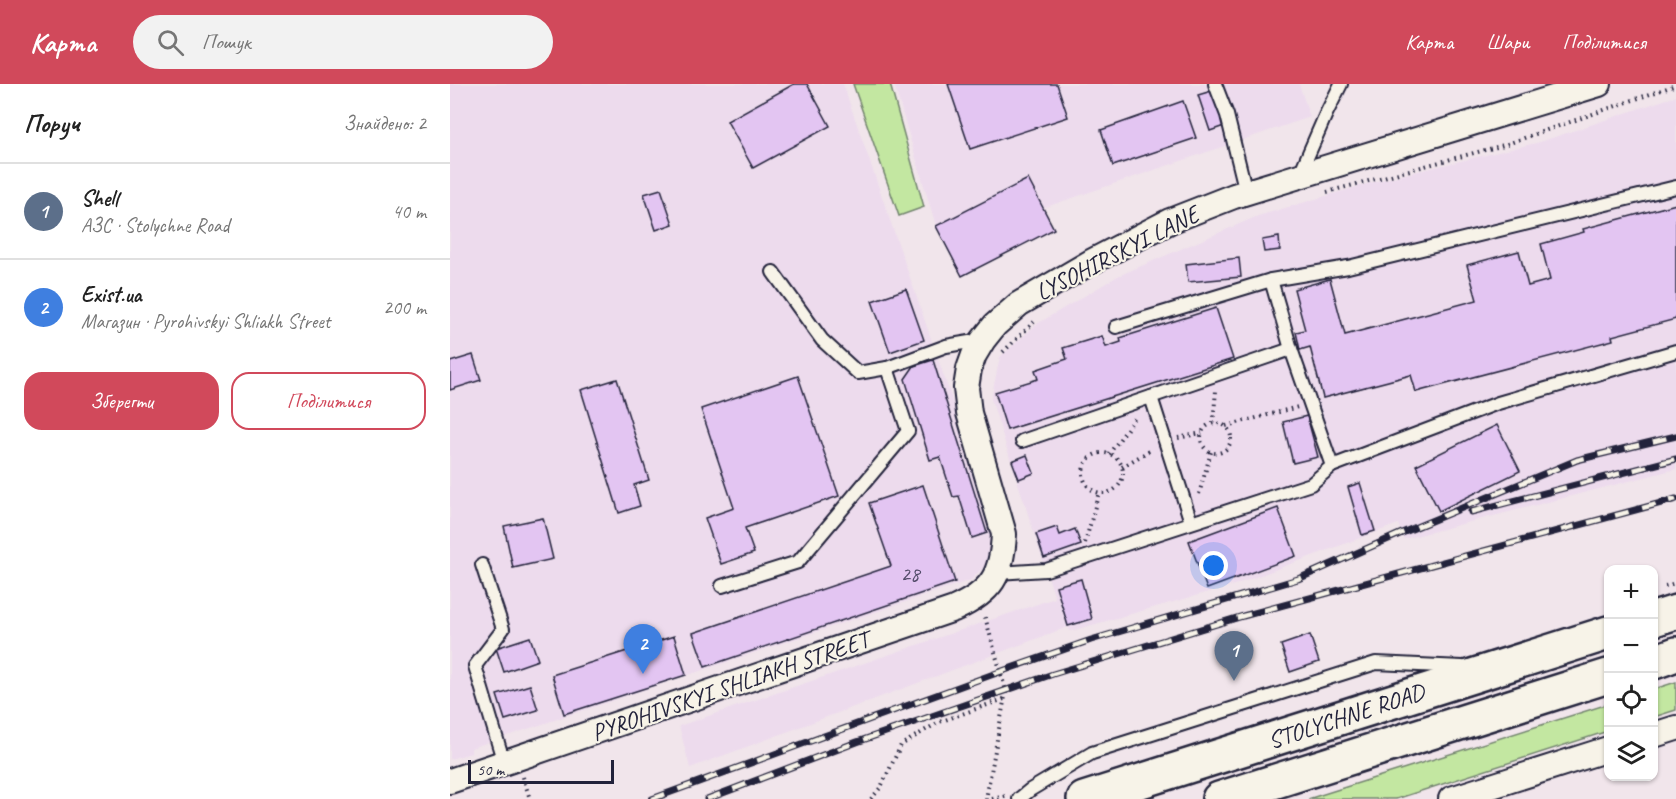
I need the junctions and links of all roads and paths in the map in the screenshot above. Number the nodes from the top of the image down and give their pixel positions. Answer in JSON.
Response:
{"nodes":[{"id":1,"x":1215,"y":84,"type":"edge"},
{"id":2,"x":1341,"y":84,"type":"edge"},
{"id":3,"x":1599,"y":84,"type":"edge"},
{"id":4,"x":1676,"y":85,"type":"edge"},
{"id":5,"x":1299,"y":176,"type":"junction"},
{"id":6,"x":1676,"y":187,"type":"edge"},
{"id":7,"x":1246,"y":192,"type":"junction"},
{"id":8,"x":1318,"y":194,"type":"dead end"},
{"id":9,"x":772,"y":272,"type":"dead end"},
{"id":10,"x":1271,"y":280,"type":"junction"},
{"id":11,"x":1041,"y":316,"type":"dead end"},
{"id":12,"x":1116,"y":327,"type":"dead end"},
{"id":13,"x":989,"y":349,"type":"junction"},
{"id":14,"x":1291,"y":349,"type":"junction"},
{"id":15,"x":1676,"y":351,"type":"edge"},
{"id":16,"x":887,"y":368,"type":"junction"},
{"id":17,"x":1218,"y":374,"type":"junction"},
{"id":18,"x":1151,"y":397,"type":"junction"},
{"id":19,"x":1310,"y":403,"type":"junction"},
{"id":20,"x":1213,"y":423,"type":"junction"},
{"id":21,"x":1226,"y":426,"type":"junction"},
{"id":22,"x":1202,"y":433,"type":"junction"},
{"id":23,"x":1022,"y":441,"type":"dead end"},
{"id":24,"x":1166,"y":441,"type":"junction"},
{"id":25,"x":1211,"y":452,"type":"junction"},
{"id":26,"x":1109,"y":454,"type":"junction"},
{"id":27,"x":1332,"y":466,"type":"junction"},
{"id":28,"x":1122,"y":467,"type":"junction"},
{"id":29,"x":1099,"y":492,"type":"junction"},
{"id":30,"x":1191,"y":522,"type":"junction"},
{"id":31,"x":1081,"y":559,"type":"junction"},
{"id":32,"x":482,"y":565,"type":"dead end"},
{"id":33,"x":998,"y":573,"type":"junction"},
{"id":34,"x":722,"y":586,"type":"dead end"},
{"id":35,"x":979,"y":596,"type":"junction"},
{"id":36,"x":1676,"y":612,"type":"edge"},
{"id":37,"x":1658,"y":617,"type":"edge"},
{"id":38,"x":1604,"y":634,"type":"edge"},
{"id":39,"x":1676,"y":654,"type":"edge"},
{"id":40,"x":1658,"y":660,"type":"edge"},
{"id":41,"x":1494,"y":668,"type":"junction"},
{"id":42,"x":1604,"y":677,"type":"edge"},
{"id":43,"x":1004,"y":699,"type":"junction"},
{"id":44,"x":1676,"y":728,"type":"edge"},
{"id":45,"x":1658,"y":733,"type":"edge"},
{"id":46,"x":1604,"y":750,"type":"edge"},
{"id":47,"x":504,"y":763,"type":"junction"},
{"id":48,"x":450,"y":779,"type":"edge"},
{"id":49,"x":871,"y":799,"type":"edge"},
{"id":50,"x":986,"y":799,"type":"edge"},
{"id":51,"x":1019,"y":799,"type":"edge"},
{"id":52,"x":1084,"y":799,"type":"edge"},
{"id":53,"x":1219,"y":799,"type":"edge"},
{"id":54,"x":1451,"y":799,"type":"edge"}],
"edges":[{"from":1,"to":7,"type":"lane"},
{"from":2,"to":5,"type":"lane"},
{"from":3,"to":5,"type":"street","name":"LYSOHIRSKYI LANE"},
{"from":4,"to":8,"type":"path"},
{"from":5,"to":7,"type":"street","name":"LYSOHIRSKYI LANE"},
{"from":6,"to":10,"type":"lane"},
{"from":7,"to":13,"type":"street","name":"LYSOHIRSKYI LANE"},
{"from":9,"to":16,"type":"lane"},
{"from":10,"to":12,"type":"lane"},
{"from":10,"to":14,"type":"lane"},
{"from":11,"to":13,"type":"path"},
{"from":13,"to":16,"type":"lane"},
{"from":13,"to":33,"type":"street","name":"LYSOHIRSKYI LANE"},
{"from":14,"to":17,"type":"lane"},
{"from":14,"to":19,"type":"lane"},
{"from":15,"to":27,"type":"lane"},
{"from":16,"to":34,"type":"lane"},
{"from":17,"to":18,"type":"lane"},
{"from":17,"to":20,"type":"path"},
{"from":18,"to":23,"type":"lane"},
{"from":18,"to":24,"type":"lane"},
{"from":18,"to":26,"type":"path"},
{"from":19,"to":21,"type":"path"},
{"from":19,"to":27,"type":"lane"},
{"from":20,"to":21,"type":"path"},
{"from":20,"to":22,"type":"path"},
{"from":21,"to":25,"type":"path"},
{"from":22,"to":24,"type":"path"},
{"from":22,"to":25,"type":"path"},
{"from":24,"to":28,"type":"path"},
{"from":24,"to":30,"type":"lane"},
{"from":25,"to":30,"type":"path"},
{"from":26,"to":28,"type":"path"},
{"from":26,"to":29,"type":"path"},
{"from":27,"to":30,"type":"lane"},
{"from":28,"to":29,"type":"path"},
{"from":29,"to":31,"type":"path"},
{"from":30,"to":31,"type":"lane"},
{"from":31,"to":33,"type":"lane"},
{"from":32,"to":47,"type":"lane"},
{"from":33,"to":35,"type":"street","name":"PYROHIVSKYI SHLIAKH STREET"},
{"from":35,"to":43,"type":"path"},
{"from":35,"to":47,"type":"street","name":"PYROHIVSKYI SHLIAKH STREET"},
{"from":36,"to":37,"type":"highway"},
{"from":38,"to":41,"type":"highway","name":"STOLYCHNE ROAD"},
{"from":39,"to":40,"type":"highway"},
{"from":41,"to":51,"type":"lane"},
{"from":41,"to":52,"type":"highway","name":"STOLYCHNE ROAD"},
{"from":42,"to":53,"type":"highway","name":"STOLYCHNE ROAD"},
{"from":43,"to":49,"type":"path"},
{"from":43,"to":50,"type":"path"},
{"from":44,"to":45,"type":"street"},
{"from":46,"to":54,"type":"street"},
{"from":47,"to":48,"type":"street","name":"PYROHIVSKYI SHLIAKH STREET"}]}
